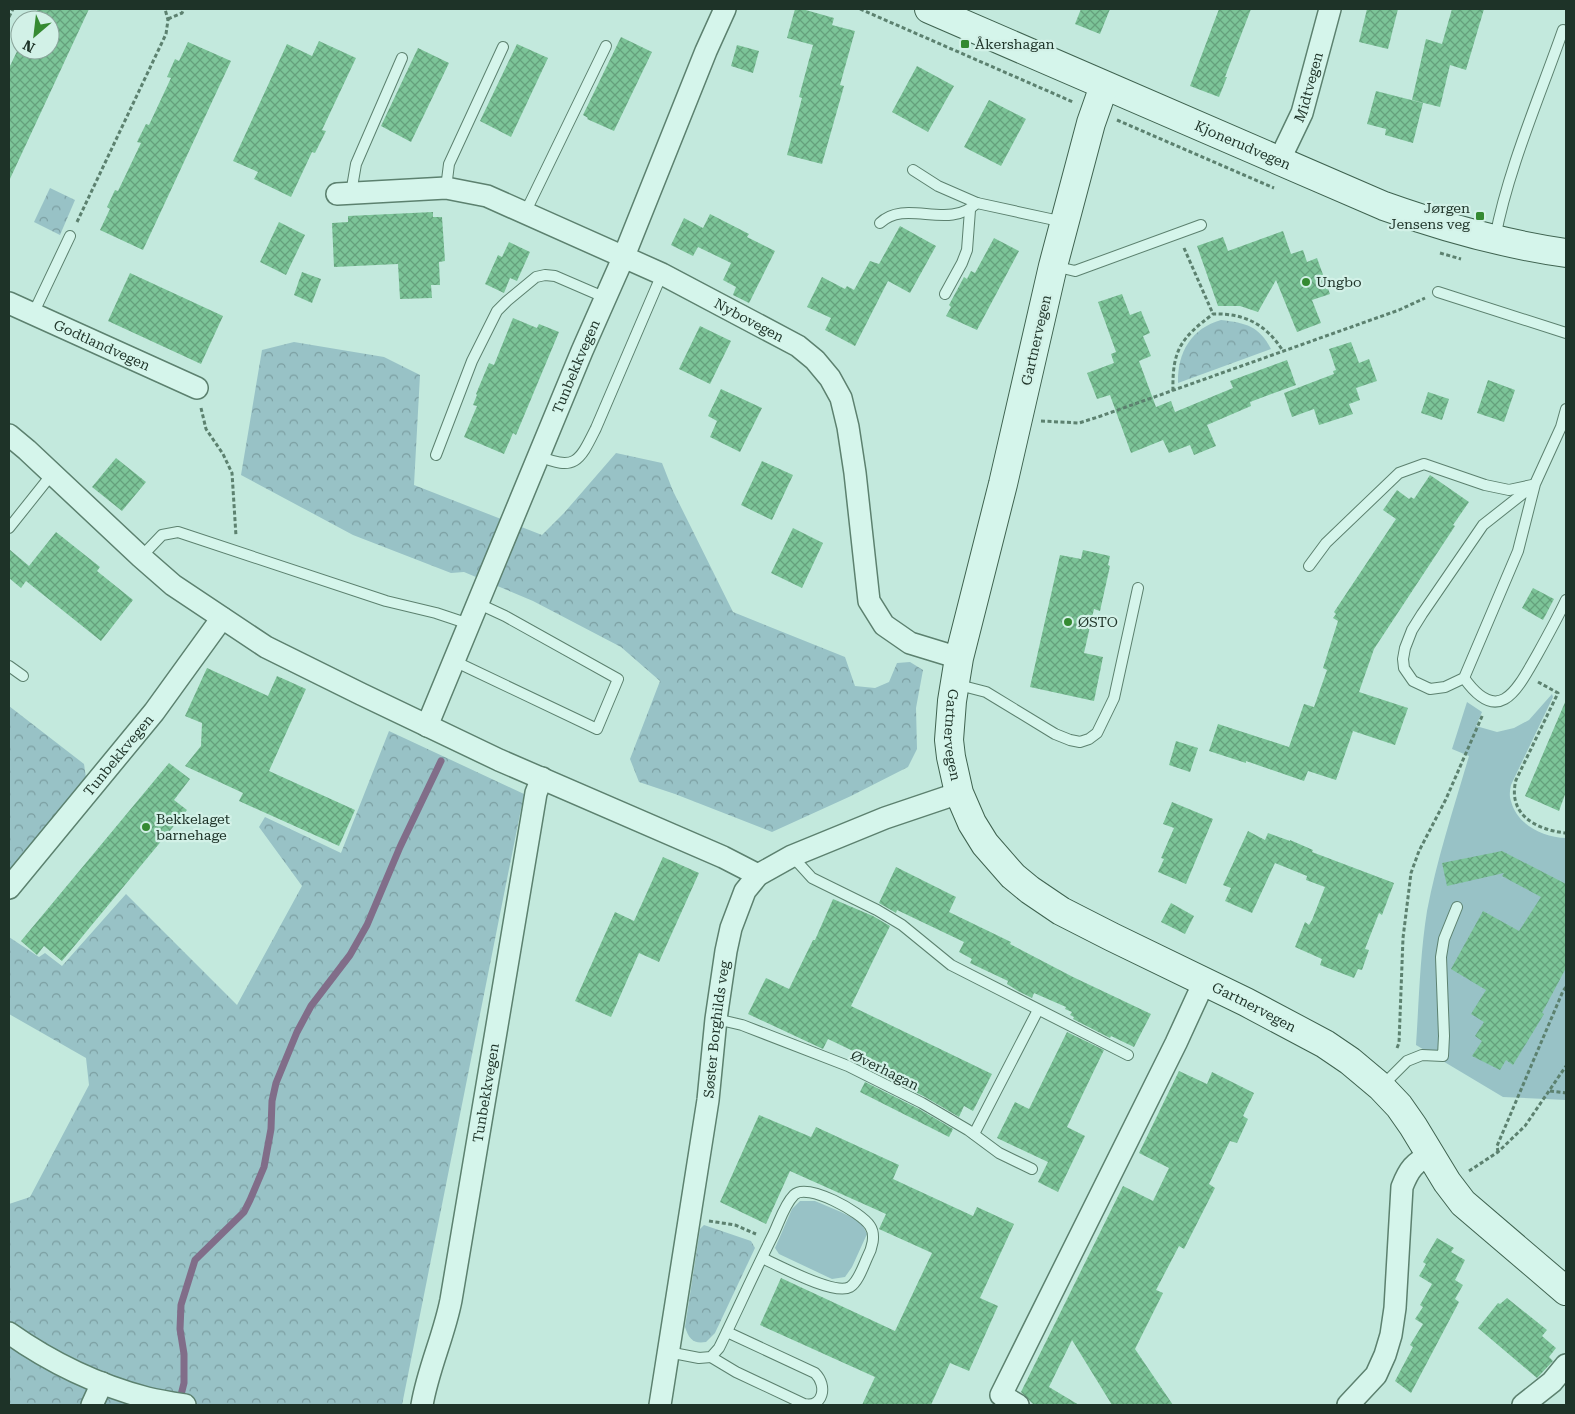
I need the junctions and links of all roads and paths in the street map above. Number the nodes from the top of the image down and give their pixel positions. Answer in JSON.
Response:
{"nodes":[{"id":1,"x":13,"y":9,"type":"edge"},
{"id":2,"x":166,"y":9,"type":"edge"},
{"id":3,"x":184,"y":9,"type":"edge"},
{"id":4,"x":725,"y":9,"type":"edge"},
{"id":5,"x":860,"y":9,"type":"edge"},
{"id":6,"x":929,"y":9,"type":"edge"},
{"id":7,"x":1330,"y":9,"type":"edge"},
{"id":8,"x":9,"y":17,"type":"edge"},
{"id":9,"x":168,"y":20,"type":"junction"},
{"id":10,"x":1564,"y":30,"type":"dead end"},
{"id":11,"x":606,"y":46,"type":"dead end"},
{"id":12,"x":503,"y":47,"type":"dead end"},
{"id":13,"x":402,"y":58,"type":"dead end"},
{"id":14,"x":1104,"y":86,"type":"junction"},
{"id":15,"x":1080,"y":105,"type":"dead end"},
{"id":16,"x":1116,"y":120,"type":"dead end"},
{"id":17,"x":1114,"y":126,"type":"dead end"},
{"id":18,"x":1279,"y":161,"type":"junction"},
{"id":19,"x":913,"y":170,"type":"dead end"},
{"id":20,"x":446,"y":188,"type":"junction"},
{"id":21,"x":344,"y":193,"type":"joint"},
{"id":22,"x":974,"y":206,"type":"junction"},
{"id":23,"x":525,"y":212,"type":"junction"},
{"id":24,"x":1065,"y":222,"type":"junction"},
{"id":25,"x":880,"y":223,"type":"dead end"},
{"id":26,"x":1201,"y":225,"type":"dead end"},
{"id":27,"x":1178,"y":234,"type":"junction"},
{"id":28,"x":70,"y":236,"type":"joint"},
{"id":29,"x":1494,"y":240,"type":"junction"},
{"id":30,"x":1566,"y":253,"type":"edge"},
{"id":31,"x":624,"y":256,"type":"junction"},
{"id":32,"x":1053,"y":266,"type":"junction"},
{"id":33,"x":662,"y":274,"type":"junction"},
{"id":34,"x":1438,"y":292,"type":"joint"},
{"id":35,"x":945,"y":294,"type":"dead end"},
{"id":36,"x":606,"y":298,"type":"junction"},
{"id":37,"x":9,"y":303,"type":"edge"},
{"id":38,"x":33,"y":314,"type":"junction"},
{"id":39,"x":1213,"y":314,"type":"junction"},
{"id":40,"x":1566,"y":333,"type":"edge"},
{"id":41,"x":1283,"y":351,"type":"junction"},
{"id":42,"x":197,"y":388,"type":"joint"},
{"id":43,"x":1173,"y":391,"type":"junction"},
{"id":44,"x":1566,"y":409,"type":"edge"},
{"id":45,"x":1018,"y":417,"type":"junction"},
{"id":46,"x":1564,"y":428,"type":"edge"},
{"id":47,"x":9,"y":435,"type":"edge"},
{"id":48,"x":436,"y":455,"type":"dead end"},
{"id":49,"x":539,"y":456,"type":"junction"},
{"id":50,"x":52,"y":474,"type":"junction"},
{"id":51,"x":1535,"y":484,"type":"junction"},
{"id":52,"x":9,"y":528,"type":"edge"},
{"id":53,"x":237,"y":551,"type":"junction"},
{"id":54,"x":141,"y":557,"type":"junction"},
{"id":55,"x":1309,"y":566,"type":"dead end"},
{"id":56,"x":1138,"y":588,"type":"dead end"},
{"id":57,"x":1566,"y":600,"type":"edge"},
{"id":58,"x":478,"y":603,"type":"junction"},
{"id":59,"x":222,"y":618,"type":"junction"},
{"id":60,"x":469,"y":624,"type":"junction"},
{"id":61,"x":959,"y":658,"type":"junction"},
{"id":62,"x":454,"y":661,"type":"junction"},
{"id":63,"x":9,"y":666,"type":"edge"},
{"id":64,"x":23,"y":676,"type":"dead end"},
{"id":65,"x":1525,"y":676,"type":"junction"},
{"id":66,"x":1464,"y":678,"type":"junction"},
{"id":67,"x":954,"y":684,"type":"junction"},
{"id":68,"x":1489,"y":700,"type":"junction"},
{"id":69,"x":427,"y":726,"type":"junction"},
{"id":70,"x":542,"y":778,"type":"junction"},
{"id":71,"x":959,"y":793,"type":"junction"},
{"id":72,"x":1566,"y":833,"type":"edge"},
{"id":73,"x":792,"y":856,"type":"junction"},
{"id":74,"x":758,"y":875,"type":"junction"},
{"id":75,"x":9,"y":888,"type":"edge"},
{"id":76,"x":1457,"y":907,"type":"dead end"},
{"id":77,"x":1204,"y":982,"type":"junction"},
{"id":78,"x":1566,"y":987,"type":"edge"},
{"id":79,"x":1038,"y":1010,"type":"junction"},
{"id":80,"x":716,"y":1019,"type":"junction"},
{"id":81,"x":1128,"y":1055,"type":"dead end"},
{"id":82,"x":1566,"y":1066,"type":"edge"},
{"id":83,"x":1389,"y":1073,"type":"junction"},
{"id":84,"x":1549,"y":1091,"type":"junction"},
{"id":85,"x":1566,"y":1092,"type":"edge"},
{"id":86,"x":974,"y":1134,"type":"junction"},
{"id":87,"x":1498,"y":1152,"type":"junction"},
{"id":88,"x":1431,"y":1154,"type":"junction"},
{"id":89,"x":1464,"y":1163,"type":"dead end"},
{"id":90,"x":1032,"y":1169,"type":"dead end"},
{"id":91,"x":1469,"y":1171,"type":"junction"},
{"id":92,"x":1464,"y":1174,"type":"dead end"},
{"id":93,"x":1474,"y":1178,"type":"dead end"},
{"id":94,"x":689,"y":1220,"type":"junction"},
{"id":95,"x":770,"y":1241,"type":"junction"},
{"id":96,"x":762,"y":1258,"type":"junction"},
{"id":97,"x":1566,"y":1290,"type":"edge"},
{"id":98,"x":726,"y":1332,"type":"junction"},
{"id":99,"x":9,"y":1333,"type":"edge"},
{"id":100,"x":668,"y":1352,"type":"junction"},
{"id":101,"x":712,"y":1357,"type":"junction"},
{"id":102,"x":1566,"y":1365,"type":"edge"},
{"id":103,"x":102,"y":1383,"type":"junction"},
{"id":104,"x":92,"y":1405,"type":"edge"},
{"id":105,"x":185,"y":1405,"type":"edge"},
{"id":106,"x":422,"y":1405,"type":"edge"},
{"id":107,"x":660,"y":1405,"type":"edge"},
{"id":108,"x":1018,"y":1405,"type":"edge"},
{"id":109,"x":1348,"y":1405,"type":"edge"},
{"id":110,"x":1522,"y":1405,"type":"edge"}],
"edges":[{"from":1,"to":8,"type":"path"},
{"from":2,"to":9,"type":"path"},
{"from":3,"to":9,"type":"path"},
{"from":4,"to":31,"type":"street","name":"Tunbekkvegen"},
{"from":5,"to":15,"type":"path"},
{"from":6,"to":14,"type":"street","name":"Kjonerudvegen"},
{"from":7,"to":18,"type":"street","name":"Midtvegen"},
{"from":9,"to":28,"type":"path"},
{"from":10,"to":29,"type":"lane"},
{"from":11,"to":23,"type":"lane"},
{"from":12,"to":20,"type":"lane"},
{"from":13,"to":21,"type":"lane"},
{"from":14,"to":18,"type":"street","name":"Kjonerudvegen"},
{"from":14,"to":24,"type":"street","name":"Gartnervegen"},
{"from":16,"to":17,"type":"path"},
{"from":18,"to":29,"type":"street","name":"Kjonerudvegen"},
{"from":19,"to":22,"type":"lane"},
{"from":20,"to":21,"type":"street","name":"Nybovegen"},
{"from":20,"to":23,"type":"street","name":"Nybovegen"},
{"from":22,"to":24,"type":"lane"},
{"from":22,"to":25,"type":"lane"},
{"from":22,"to":35,"type":"lane"},
{"from":23,"to":31,"type":"street","name":"Nybovegen"},
{"from":24,"to":32,"type":"street","name":"Gartnervegen"},
{"from":26,"to":27,"type":"lane"},
{"from":27,"to":32,"type":"lane"},
{"from":27,"to":39,"type":"path"},
{"from":28,"to":38,"type":"lane"},
{"from":29,"to":30,"type":"street","name":"Kjonerudvegen"},
{"from":31,"to":33,"type":"street","name":"Nybovegen"},
{"from":31,"to":36,"type":"street","name":"Tunbekkvegen"},
{"from":32,"to":45,"type":"street","name":"Gartnervegen"},
{"from":33,"to":49,"type":"lane"},
{"from":33,"to":61,"type":"street","name":"Nybovegen"},
{"from":34,"to":40,"type":"lane"},
{"from":34,"to":41,"type":"path"},
{"from":36,"to":48,"type":"lane"},
{"from":36,"to":49,"type":"street","name":"Tunbekkvegen"},
{"from":37,"to":38,"type":"street","name":"Godtlandvegen"},
{"from":38,"to":42,"type":"street","name":"Godtlandvegen"},
{"from":39,"to":41,"type":"path"},
{"from":39,"to":43,"type":"path"},
{"from":41,"to":43,"type":"path"},
{"from":42,"to":53,"type":"path"},
{"from":43,"to":45,"type":"path"},
{"from":44,"to":46,"type":"lane"},
{"from":45,"to":61,"type":"street","name":"Gartnervegen"},
{"from":46,"to":51,"type":"lane"},
{"from":47,"to":50,"type":"street"},
{"from":49,"to":58,"type":"street","name":"Tunbekkvegen"},
{"from":50,"to":52,"type":"lane"},
{"from":50,"to":54,"type":"street"},
{"from":51,"to":55,"type":"lane"},
{"from":51,"to":66,"type":"lane"},
{"from":51,"to":66,"type":"lane"},
{"from":53,"to":54,"type":"lane"},
{"from":53,"to":60,"type":"lane"},
{"from":54,"to":59,"type":"street"},
{"from":56,"to":67,"type":"lane"},
{"from":57,"to":65,"type":"lane"},
{"from":58,"to":60,"type":"street","name":"Tunbekkvegen"},
{"from":58,"to":62,"type":"lane"},
{"from":59,"to":69,"type":"street"},
{"from":59,"to":75,"type":"street","name":"Tunbekkvegen"},
{"from":60,"to":62,"type":"street","name":"Tunbekkvegen"},
{"from":61,"to":67,"type":"street","name":"Gartnervegen"},
{"from":62,"to":69,"type":"street","name":"Tunbekkvegen"},
{"from":63,"to":64,"type":"lane"},
{"from":65,"to":68,"type":"lane"},
{"from":65,"to":72,"type":"path"},
{"from":66,"to":68,"type":"lane"},
{"from":67,"to":71,"type":"street","name":"Gartnervegen"},
{"from":68,"to":83,"type":"path"},
{"from":69,"to":70,"type":"street"},
{"from":70,"to":74,"type":"street"},
{"from":70,"to":106,"type":"street","name":"Tunbekkvegen"},
{"from":71,"to":73,"type":"street","name":"Søster Borghilds veg"},
{"from":71,"to":77,"type":"street","name":"Gartnervegen"},
{"from":73,"to":74,"type":"street","name":"Søster Borghilds veg"},
{"from":73,"to":79,"type":"lane"},
{"from":74,"to":80,"type":"street","name":"Søster Borghilds veg"},
{"from":76,"to":83,"type":"lane"},
{"from":77,"to":83,"type":"street","name":"Gartnervegen"},
{"from":77,"to":108,"type":"street"},
{"from":78,"to":87,"type":"path"},
{"from":79,"to":81,"type":"lane"},
{"from":79,"to":86,"type":"lane"},
{"from":80,"to":86,"type":"lane","name":"Øverhagan"},
{"from":80,"to":94,"type":"street","name":"Søster Borghilds veg"},
{"from":82,"to":84,"type":"path"},
{"from":83,"to":88,"type":"street","name":"Gartnervegen"},
{"from":84,"to":85,"type":"path"},
{"from":84,"to":87,"type":"path"},
{"from":86,"to":90,"type":"lane","name":"Øverhagan"},
{"from":87,"to":91,"type":"path"},
{"from":88,"to":97,"type":"street","name":"Gartnervegen"},
{"from":88,"to":109,"type":"street"},
{"from":89,"to":91,"type":"path"},
{"from":91,"to":92,"type":"path"},
{"from":91,"to":93,"type":"path"},
{"from":94,"to":95,"type":"path"},
{"from":94,"to":100,"type":"street","name":"Søster Borghilds veg"},
{"from":95,"to":96,"type":"lane"},
{"from":95,"to":96,"type":"lane"},
{"from":96,"to":98,"type":"lane"},
{"from":98,"to":101,"type":"lane"},
{"from":98,"to":101,"type":"lane"},
{"from":99,"to":103,"type":"street"},
{"from":100,"to":101,"type":"lane"},
{"from":100,"to":107,"type":"street","name":"Søster Borghilds veg"},
{"from":102,"to":110,"type":"street"},
{"from":103,"to":104,"type":"street"},
{"from":103,"to":105,"type":"street"}]}
